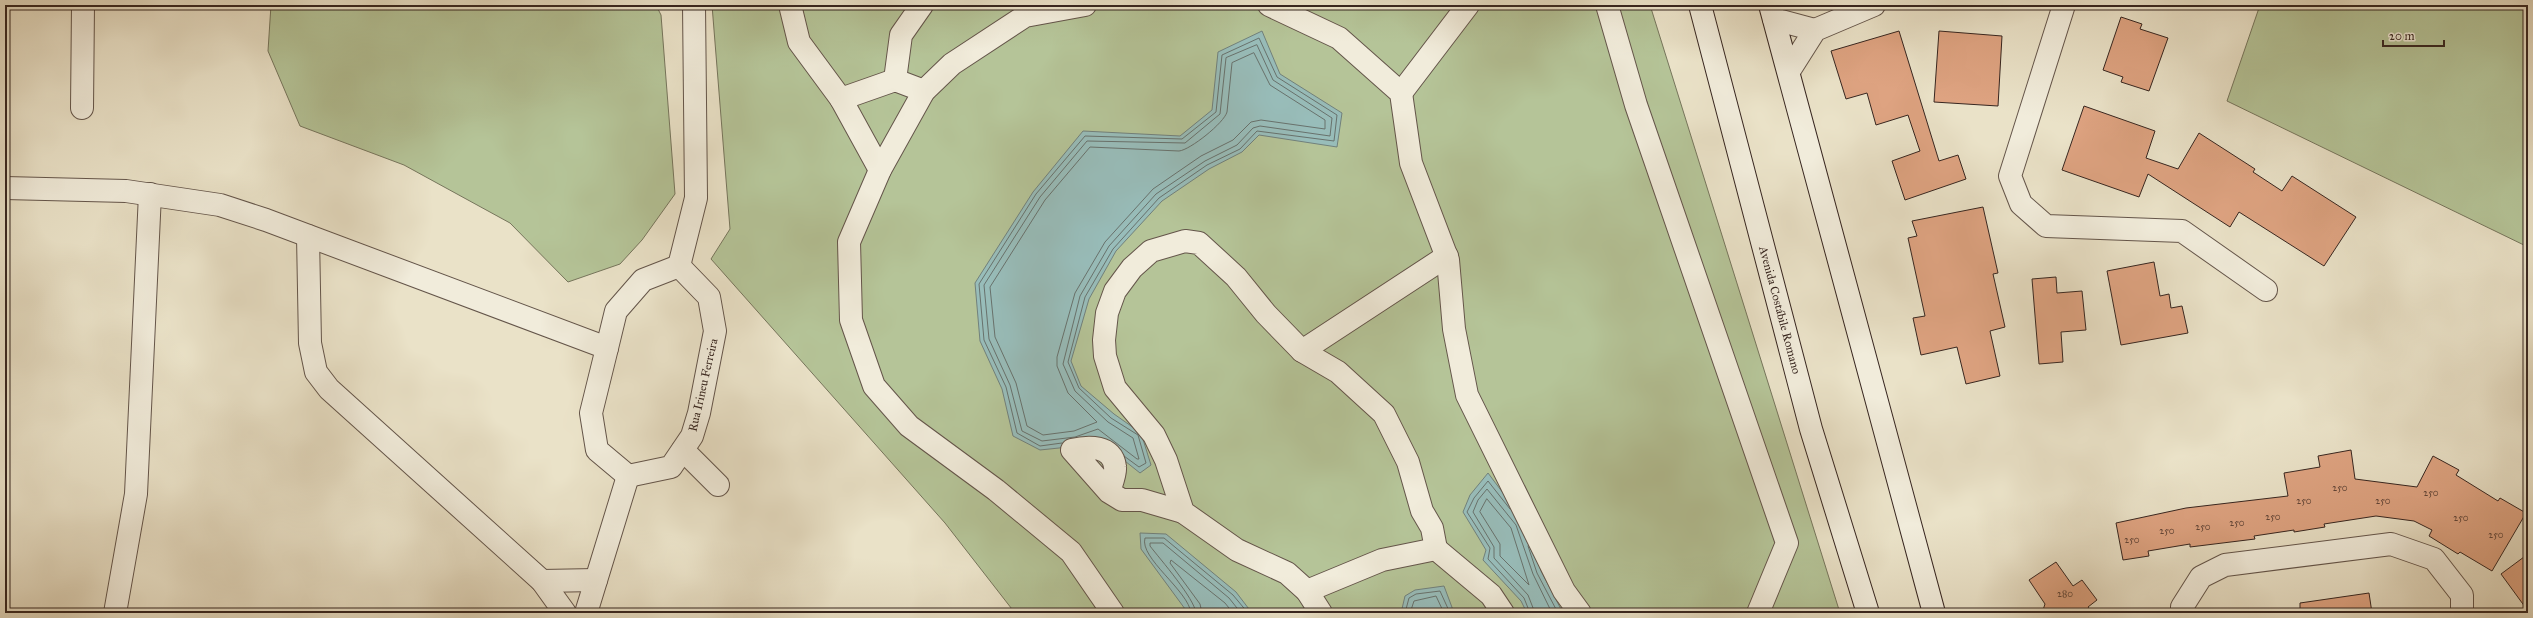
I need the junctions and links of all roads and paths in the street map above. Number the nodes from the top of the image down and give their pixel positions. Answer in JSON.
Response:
{"nodes":[{"id":1,"x":83,"y":5,"type":"edge"},
{"id":2,"x":694,"y":5,"type":"edge"},
{"id":3,"x":790,"y":5,"type":"edge"},
{"id":4,"x":922,"y":5,"type":"edge"},
{"id":5,"x":1085,"y":5,"type":"edge"},
{"id":6,"x":1269,"y":5,"type":"edge"},
{"id":7,"x":1468,"y":5,"type":"edge"},
{"id":8,"x":1607,"y":5,"type":"edge"},
{"id":9,"x":1700,"y":5,"type":"edge"},
{"id":10,"x":1874,"y":5,"type":"edge"},
{"id":11,"x":2064,"y":5,"type":"edge"},
{"id":12,"x":1772,"y":12,"type":"edge"},
{"id":13,"x":1815,"y":30,"type":"junction"},
{"id":14,"x":1789,"y":71,"type":"junction"},
{"id":15,"x":895,"y":80,"type":"junction"},
{"id":16,"x":924,"y":91,"type":"junction"},
{"id":17,"x":1401,"y":93,"type":"junction"},
{"id":18,"x":841,"y":99,"type":"junction"},
{"id":19,"x":82,"y":108,"type":"dead end"},
{"id":20,"x":880,"y":170,"type":"junction"},
{"id":21,"x":5,"y":188,"type":"edge"},
{"id":22,"x":150,"y":194,"type":"junction"},
{"id":23,"x":308,"y":236,"type":"junction"},
{"id":24,"x":1447,"y":256,"type":"junction"},
{"id":25,"x":680,"y":266,"type":"junction"},
{"id":26,"x":2266,"y":290,"type":"dead end"},
{"id":27,"x":607,"y":348,"type":"junction"},
{"id":28,"x":1302,"y":351,"type":"junction"},
{"id":29,"x":683,"y":450,"type":"junction"},
{"id":30,"x":628,"y":476,"type":"junction"},
{"id":31,"x":718,"y":485,"type":"dead end"},
{"id":32,"x":1110,"y":492,"type":"dead end"},
{"id":33,"x":1183,"y":512,"type":"junction"},
{"id":34,"x":1436,"y":549,"type":"junction"},
{"id":35,"x":596,"y":580,"type":"junction"},
{"id":36,"x":542,"y":581,"type":"junction"},
{"id":37,"x":1307,"y":591,"type":"junction"},
{"id":38,"x":115,"y":613,"type":"edge"},
{"id":39,"x":565,"y":613,"type":"edge"},
{"id":40,"x":586,"y":613,"type":"edge"},
{"id":41,"x":1113,"y":613,"type":"edge"},
{"id":42,"x":1321,"y":613,"type":"edge"},
{"id":43,"x":1503,"y":613,"type":"edge"},
{"id":44,"x":1580,"y":613,"type":"edge"},
{"id":45,"x":1758,"y":613,"type":"edge"},
{"id":46,"x":1868,"y":613,"type":"edge"},
{"id":47,"x":1934,"y":613,"type":"edge"},
{"id":48,"x":2183,"y":613,"type":"edge"},
{"id":49,"x":2462,"y":613,"type":"edge"}],
"edges":[{"from":1,"to":19,"type":"street"},
{"from":2,"to":25,"type":"street"},
{"from":3,"to":18,"type":"street"},
{"from":4,"to":15,"type":"street"},
{"from":5,"to":16,"type":"street"},
{"from":6,"to":17,"type":"street"},
{"from":7,"to":17,"type":"street"},
{"from":8,"to":45,"type":"street"},
{"from":9,"to":46,"type":"street","name":"Avenida Costábile Romano"},
{"from":10,"to":13,"type":"street"},
{"from":11,"to":26,"type":"street"},
{"from":12,"to":13,"type":"street"},
{"from":12,"to":14,"type":"street"},
{"from":13,"to":14,"type":"street"},
{"from":14,"to":47,"type":"street"},
{"from":15,"to":16,"type":"street"},
{"from":15,"to":18,"type":"street"},
{"from":16,"to":20,"type":"street"},
{"from":17,"to":24,"type":"street"},
{"from":18,"to":20,"type":"street"},
{"from":20,"to":41,"type":"street"},
{"from":21,"to":22,"type":"street"},
{"from":22,"to":23,"type":"street"},
{"from":22,"to":38,"type":"street"},
{"from":23,"to":27,"type":"street"},
{"from":23,"to":36,"type":"street"},
{"from":24,"to":28,"type":"street"},
{"from":24,"to":44,"type":"street"},
{"from":25,"to":27,"type":"street"},
{"from":25,"to":29,"type":"street","name":"Rua Irineu Ferreira"},
{"from":27,"to":30,"type":"street"},
{"from":28,"to":33,"type":"street"},
{"from":28,"to":34,"type":"street"},
{"from":29,"to":30,"type":"street","name":"Rua Irineu Ferreira"},
{"from":29,"to":31,"type":"street"},
{"from":30,"to":35,"type":"street"},
{"from":32,"to":33,"type":"street"},
{"from":33,"to":37,"type":"street"},
{"from":34,"to":37,"type":"street"},
{"from":34,"to":43,"type":"street"},
{"from":35,"to":36,"type":"street"},
{"from":35,"to":40,"type":"street"},
{"from":36,"to":39,"type":"street"},
{"from":37,"to":42,"type":"street"},
{"from":48,"to":49,"type":"street"}]}
